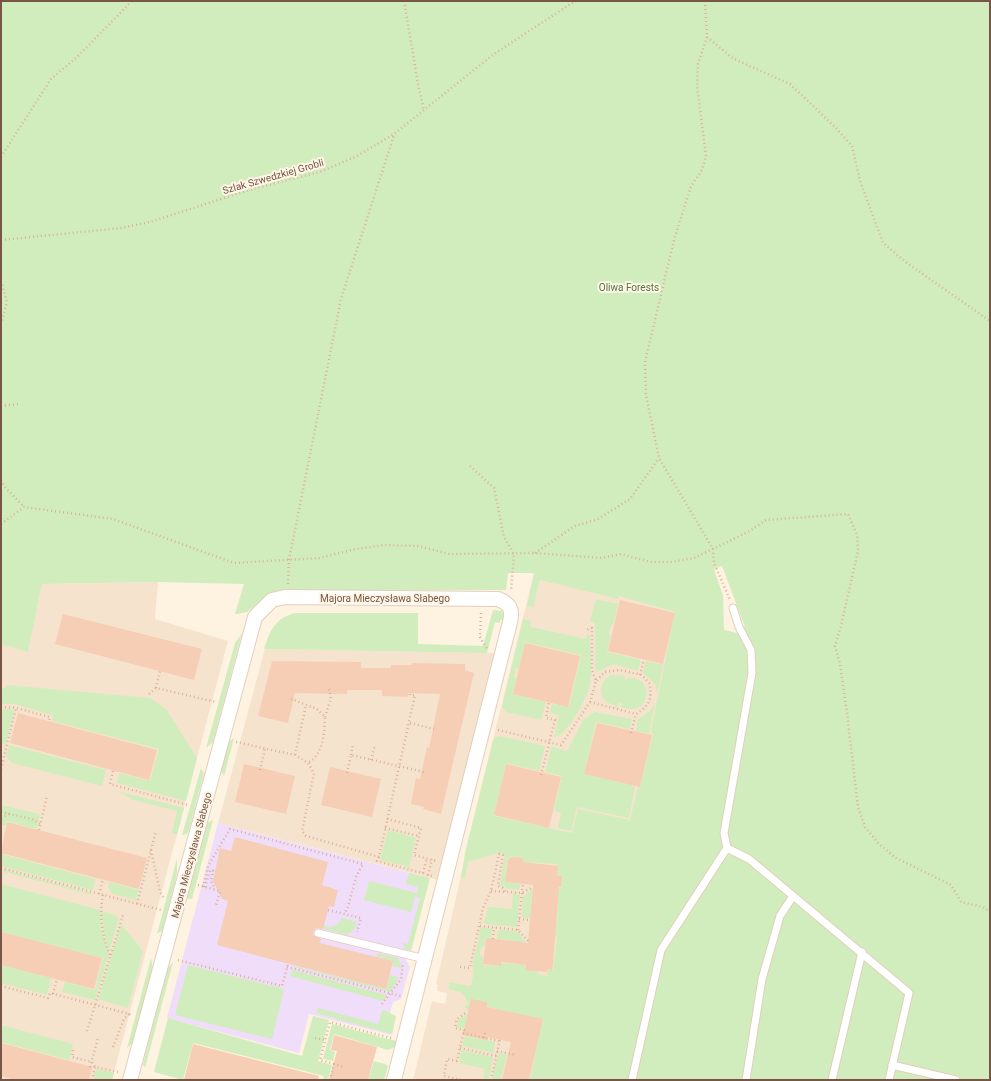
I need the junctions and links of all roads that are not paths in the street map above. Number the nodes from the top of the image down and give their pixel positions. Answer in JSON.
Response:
{"nodes":[{"id":1,"x":733,"y":608,"type":"road end"},
{"id":2,"x":727,"y":848,"type":"junction"},
{"id":3,"x":793,"y":896,"type":"junction"},
{"id":4,"x":318,"y":933,"type":"dead end"},
{"id":5,"x":862,"y":952,"type":"junction"},
{"id":6,"x":425,"y":959,"type":"junction"},
{"id":7,"x":892,"y":1065,"type":"junction"},
{"id":8,"x":130,"y":1080,"type":"edge"},
{"id":9,"x":394,"y":1080,"type":"edge"},
{"id":10,"x":632,"y":1080,"type":"edge"},
{"id":11,"x":746,"y":1080,"type":"edge"},
{"id":12,"x":832,"y":1080,"type":"edge"},
{"id":13,"x":889,"y":1080,"type":"edge"},
{"id":14,"x":956,"y":1080,"type":"edge"}],
"edges":[{"from":1,"to":2,"type":"lane"},
{"from":2,"to":3,"type":"lane"},
{"from":2,"to":10,"type":"lane"},
{"from":3,"to":5,"type":"lane"},
{"from":3,"to":11,"type":"lane"},
{"from":4,"to":6,"type":"lane"},
{"from":5,"to":7,"type":"lane"},
{"from":5,"to":12,"type":"lane"},
{"from":6,"to":8,"type":"street","name":"Majora Mieczysława Słabego"},
{"from":6,"to":9,"type":"street"},
{"from":7,"to":13,"type":"lane"},
{"from":7,"to":14,"type":"lane"}]}
